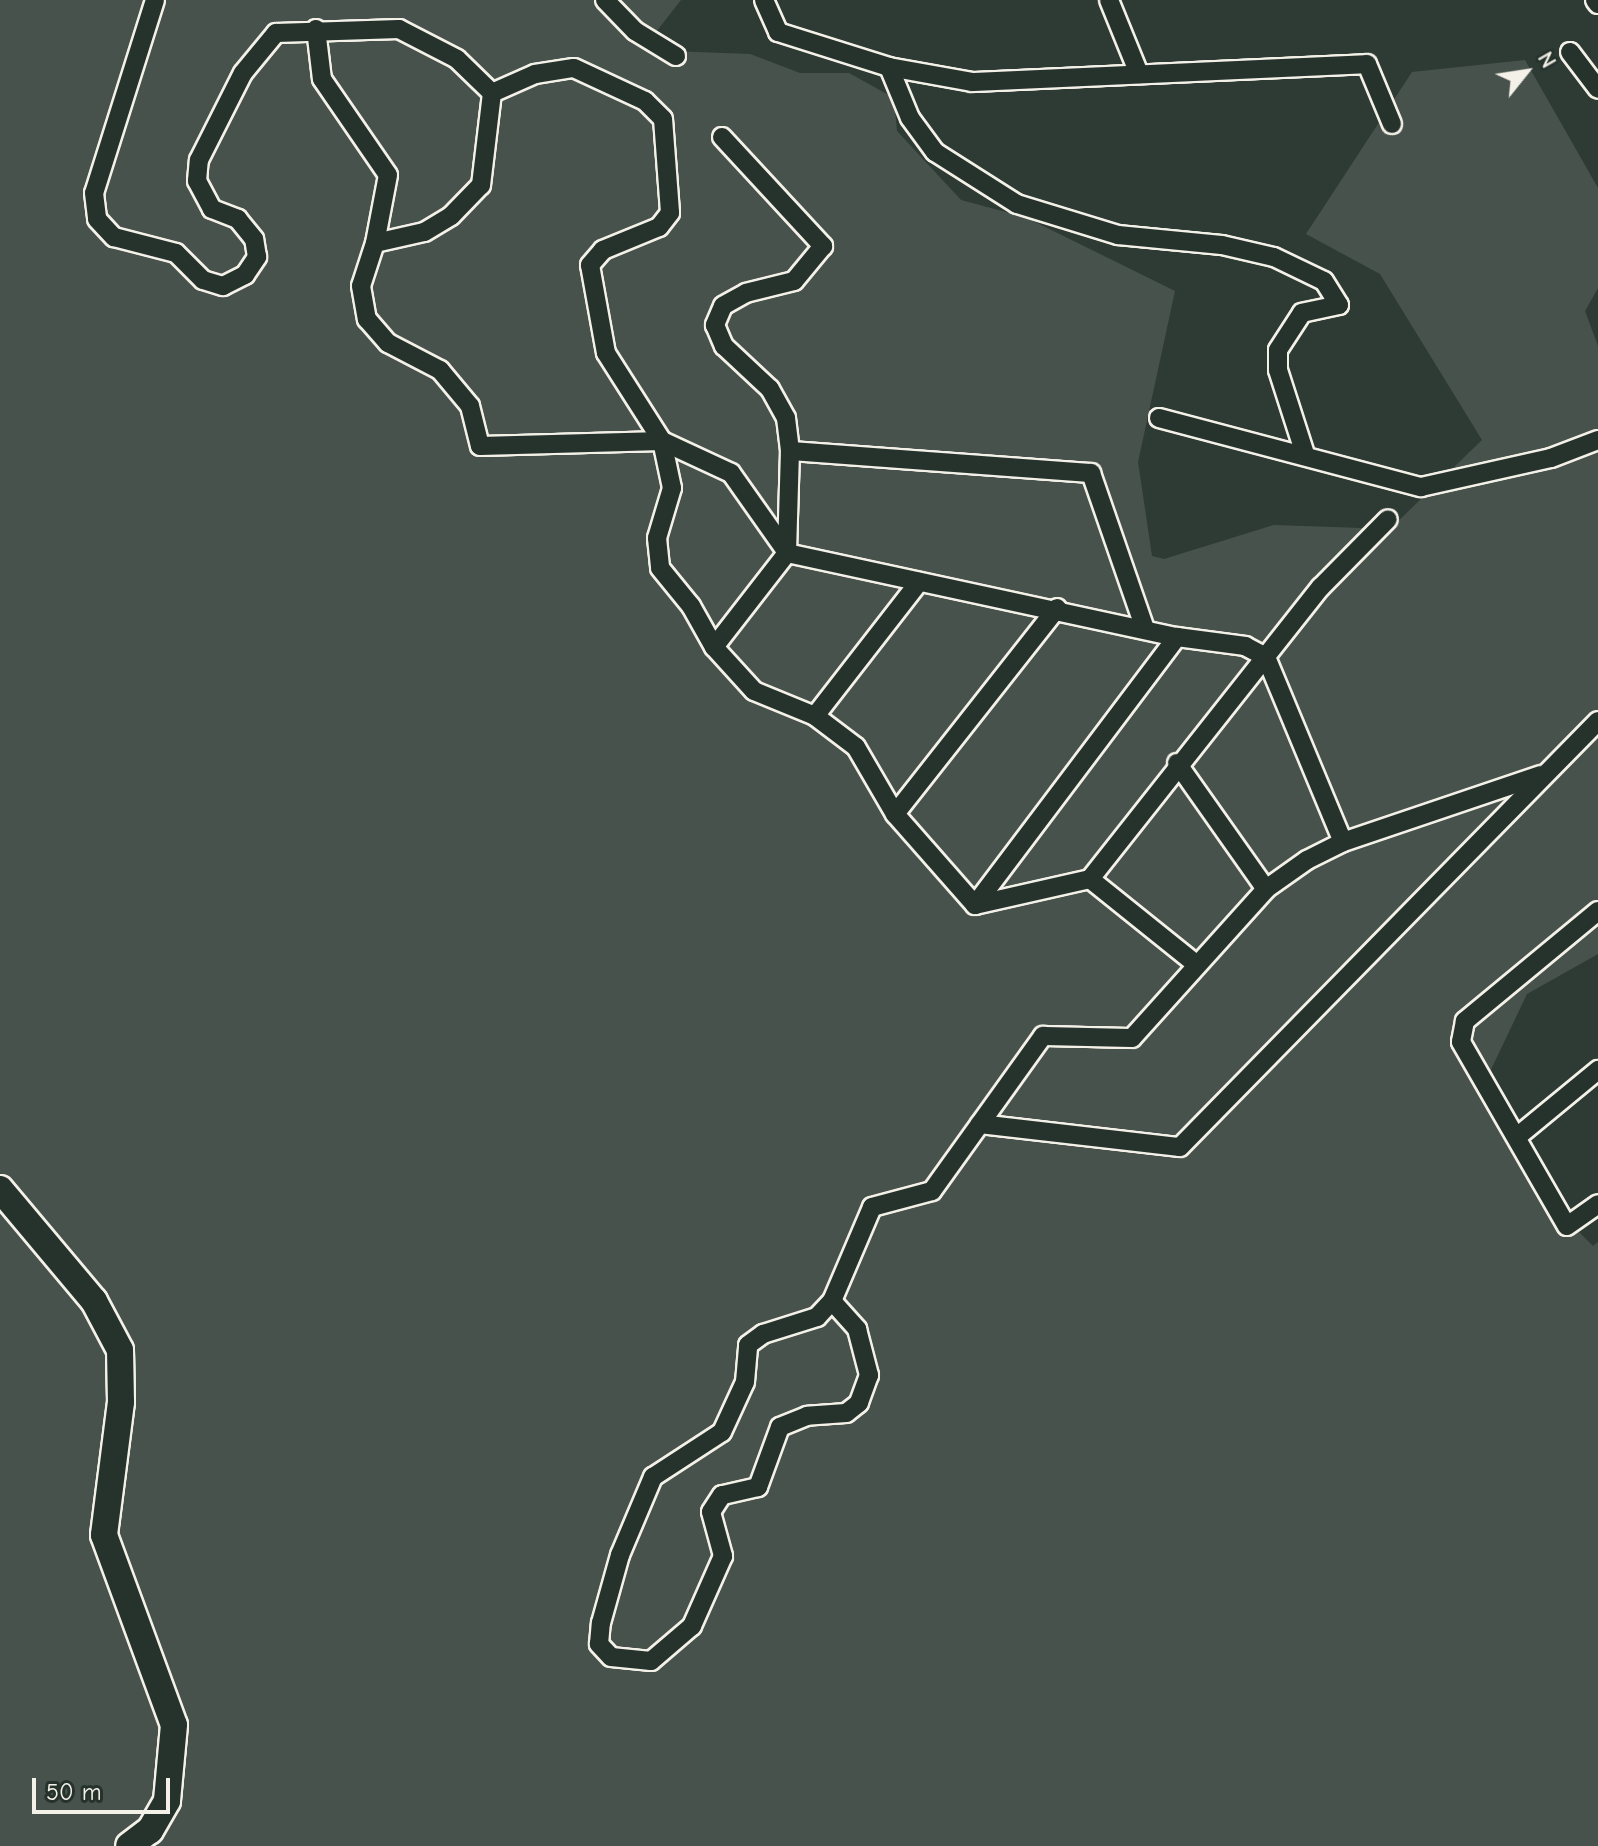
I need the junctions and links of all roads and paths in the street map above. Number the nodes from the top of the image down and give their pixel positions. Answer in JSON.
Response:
{"nodes":[{"id":1,"x":155,"y":0,"type":"edge"},
{"id":2,"x":605,"y":0,"type":"edge"},
{"id":3,"x":764,"y":0,"type":"edge"},
{"id":4,"x":1109,"y":0,"type":"edge"},
{"id":5,"x":316,"y":29,"type":"junction"},
{"id":6,"x":1570,"y":52,"type":"dead end"},
{"id":7,"x":676,"y":56,"type":"dead end"},
{"id":8,"x":889,"y":67,"type":"junction"},
{"id":9,"x":1139,"y":74,"type":"junction"},
{"id":10,"x":1598,"y":89,"type":"edge"},
{"id":11,"x":492,"y":93,"type":"junction"},
{"id":12,"x":1392,"y":124,"type":"dead end"},
{"id":13,"x":722,"y":137,"type":"dead end"},
{"id":14,"x":375,"y":243,"type":"junction"},
{"id":15,"x":1159,"y":418,"type":"dead end"},
{"id":16,"x":1598,"y":440,"type":"edge"},
{"id":17,"x":662,"y":441,"type":"junction"},
{"id":18,"x":790,"y":451,"type":"junction"},
{"id":19,"x":1305,"y":454,"type":"junction"},
{"id":20,"x":1388,"y":519,"type":"dead end"},
{"id":21,"x":787,"y":553,"type":"junction"},
{"id":22,"x":919,"y":582,"type":"junction"},
{"id":23,"x":1057,"y":608,"type":"junction"},
{"id":24,"x":1145,"y":629,"type":"junction"},
{"id":25,"x":1177,"y":637,"type":"junction"},
{"id":26,"x":714,"y":647,"type":"junction"},
{"id":27,"x":1266,"y":657,"type":"junction"},
{"id":28,"x":815,"y":716,"type":"junction"},
{"id":29,"x":1598,"y":721,"type":"edge"},
{"id":30,"x":1177,"y":763,"type":"junction"},
{"id":31,"x":1541,"y":775,"type":"junction"},
{"id":32,"x":895,"y":814,"type":"junction"},
{"id":33,"x":1343,"y":842,"type":"junction"},
{"id":34,"x":1090,"y":879,"type":"junction"},
{"id":35,"x":1266,"y":889,"type":"junction"},
{"id":36,"x":975,"y":905,"type":"junction"},
{"id":37,"x":1598,"y":911,"type":"edge"},
{"id":38,"x":1197,"y":965,"type":"junction"},
{"id":39,"x":1598,"y":1070,"type":"edge"},
{"id":40,"x":980,"y":1124,"type":"junction"},
{"id":41,"x":1518,"y":1136,"type":"junction"},
{"id":42,"x":0,"y":1189,"type":"edge"},
{"id":43,"x":1598,"y":1204,"type":"edge"},
{"id":44,"x":832,"y":1301,"type":"junction"},
{"id":45,"x":129,"y":1846,"type":"edge"}],
"edges":[{"from":1,"to":5,"type":"street"},
{"from":2,"to":7,"type":"street"},
{"from":3,"to":8,"type":"street"},
{"from":4,"to":9,"type":"street"},
{"from":5,"to":11,"type":"street"},
{"from":5,"to":14,"type":"street"},
{"from":6,"to":10,"type":"street"},
{"from":8,"to":9,"type":"street"},
{"from":8,"to":19,"type":"street"},
{"from":9,"to":12,"type":"street"},
{"from":11,"to":14,"type":"street"},
{"from":11,"to":17,"type":"street"},
{"from":13,"to":18,"type":"street"},
{"from":14,"to":17,"type":"street"},
{"from":15,"to":19,"type":"street"},
{"from":16,"to":19,"type":"street"},
{"from":17,"to":21,"type":"street"},
{"from":17,"to":26,"type":"street"},
{"from":18,"to":21,"type":"street"},
{"from":18,"to":24,"type":"street"},
{"from":20,"to":27,"type":"street"},
{"from":21,"to":22,"type":"street"},
{"from":21,"to":26,"type":"street"},
{"from":22,"to":23,"type":"street"},
{"from":22,"to":28,"type":"street"},
{"from":23,"to":24,"type":"street"},
{"from":23,"to":32,"type":"street"},
{"from":24,"to":25,"type":"street"},
{"from":25,"to":27,"type":"street"},
{"from":25,"to":36,"type":"street"},
{"from":26,"to":28,"type":"street"},
{"from":27,"to":30,"type":"street"},
{"from":27,"to":33,"type":"street"},
{"from":28,"to":32,"type":"street"},
{"from":29,"to":31,"type":"street"},
{"from":30,"to":34,"type":"street"},
{"from":30,"to":35,"type":"street"},
{"from":31,"to":33,"type":"street"},
{"from":31,"to":40,"type":"street"},
{"from":32,"to":36,"type":"street"},
{"from":33,"to":35,"type":"street"},
{"from":34,"to":36,"type":"street"},
{"from":34,"to":38,"type":"street"},
{"from":35,"to":38,"type":"street"},
{"from":37,"to":41,"type":"street"},
{"from":38,"to":40,"type":"street"},
{"from":39,"to":41,"type":"street"},
{"from":40,"to":44,"type":"street"},
{"from":41,"to":43,"type":"street"},
{"from":42,"to":45,"type":"street"},
{"from":44,"to":44,"type":"street"}]}
